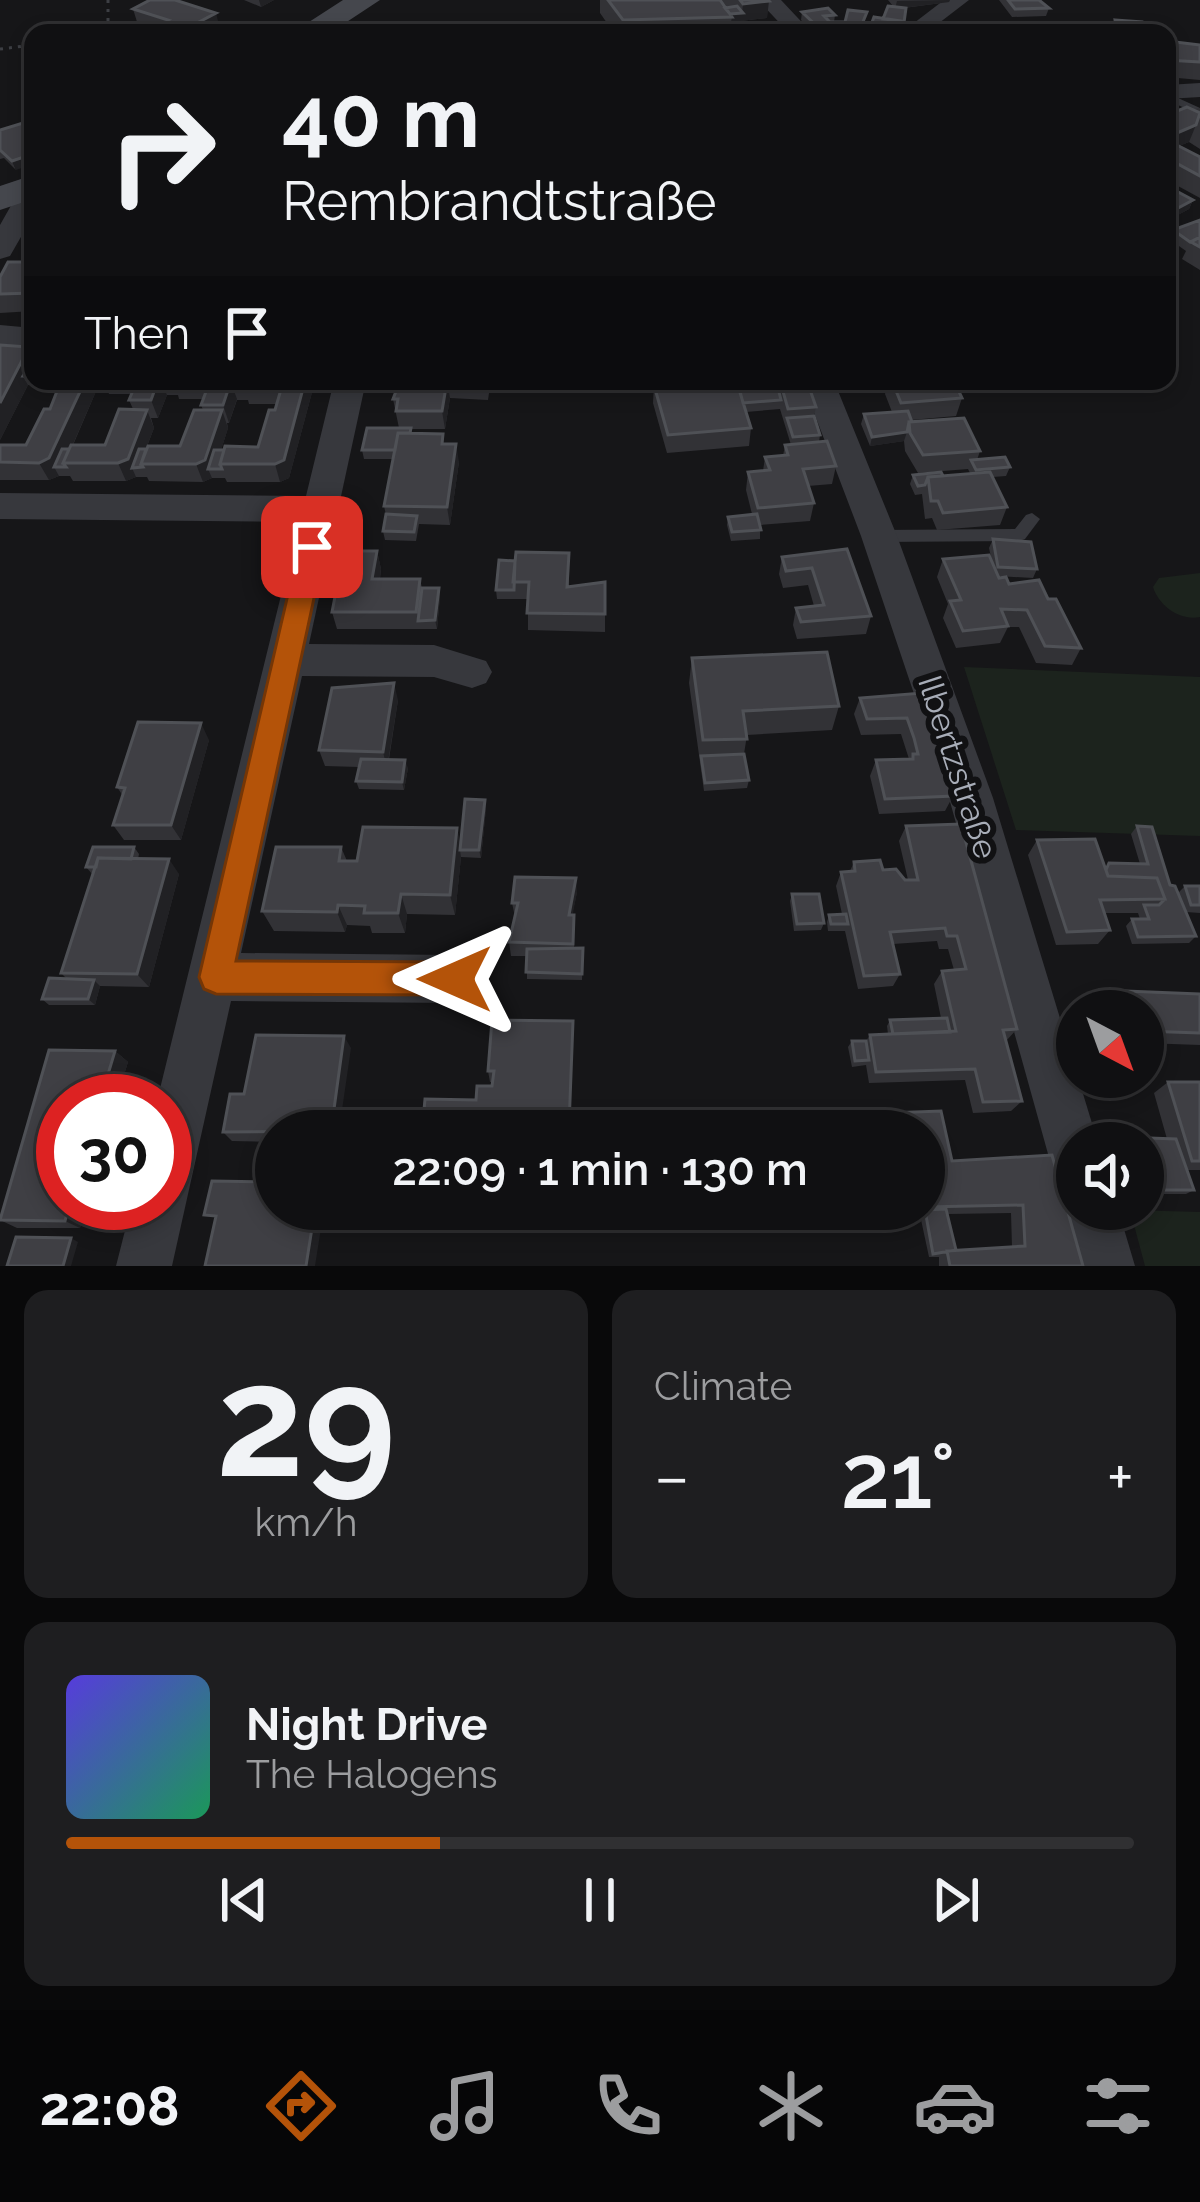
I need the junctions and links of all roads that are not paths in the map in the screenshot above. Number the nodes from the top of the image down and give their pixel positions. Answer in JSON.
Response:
{"nodes":[{"id":1,"x":365,"y":0,"type":"edge"},
{"id":2,"x":769,"y":0,"type":"edge"},
{"id":3,"x":958,"y":0,"type":"edge"},
{"id":4,"x":324,"y":24,"type":"edge"},
{"id":5,"x":792,"y":24,"type":"edge"},
{"id":6,"x":925,"y":24,"type":"edge"},
{"id":7,"x":24,"y":207,"type":"edge"},
{"id":8,"x":0,"y":250,"type":"edge"},
{"id":9,"x":348,"y":390,"type":"edge"},
{"id":10,"x":822,"y":390,"type":"edge"},
{"id":11,"x":0,"y":506,"type":"edge"},
{"id":12,"x":321,"y":508,"type":"junction"},
{"id":13,"x":1031,"y":519,"type":"dead end"},
{"id":14,"x":879,"y":536,"type":"junction"},
{"id":15,"x":285,"y":660,"type":"junction"},
{"id":16,"x":472,"y":672,"type":"dead end"},
{"id":17,"x":216,"y":977,"type":"junction"},
{"id":18,"x":455,"y":979,"type":"dead end"},
{"id":19,"x":192,"y":1074,"type":"edge"},
{"id":20,"x":1066,"y":1122,"type":"edge"},
{"id":21,"x":153,"y":1230,"type":"edge"},
{"id":22,"x":1097,"y":1230,"type":"edge"},
{"id":23,"x":144,"y":1266,"type":"edge"},
{"id":24,"x":1107,"y":1266,"type":"edge"}],
"edges":[{"from":1,"to":4,"type":"main road"},
{"from":2,"to":5,"type":"street"},
{"from":3,"to":6,"type":"street"},
{"from":7,"to":8,"type":"street"},
{"from":9,"to":12,"type":"street"},
{"from":10,"to":14,"type":"street","name":"Ilbertzstraße"},
{"from":11,"to":12,"type":"street"},
{"from":12,"to":15,"type":"street"},
{"from":13,"to":14,"type":"lane"},
{"from":14,"to":20,"type":"street","name":"Ilbertzstraße"},
{"from":15,"to":16,"type":"street"},
{"from":15,"to":17,"type":"street"},
{"from":17,"to":18,"type":"street"},
{"from":17,"to":19,"type":"street"},
{"from":21,"to":23,"type":"street"},
{"from":22,"to":24,"type":"street"}]}
